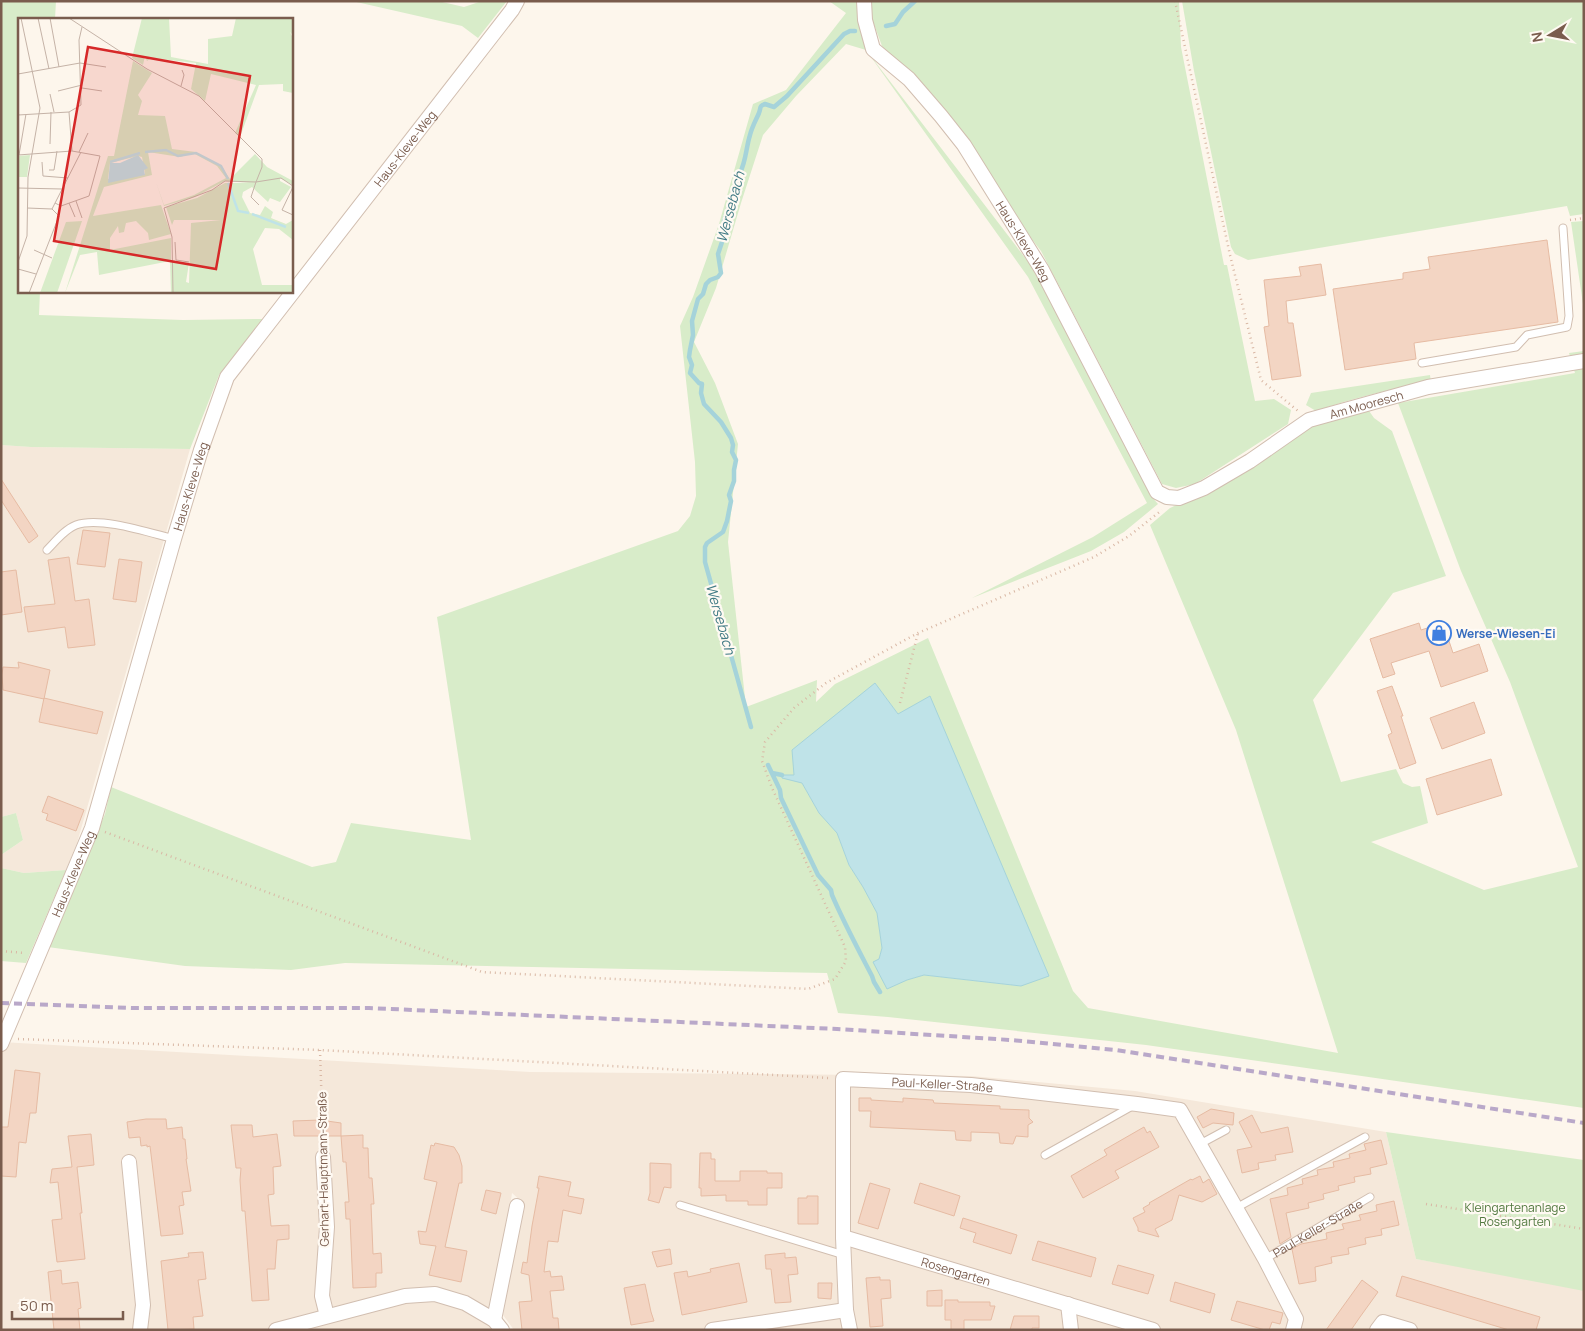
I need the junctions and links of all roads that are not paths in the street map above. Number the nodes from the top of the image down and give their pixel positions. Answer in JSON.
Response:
{"nodes":[{"id":1,"x":517,"y":1,"type":"edge"},
{"id":2,"x":864,"y":1,"type":"edge"},
{"id":3,"x":1562,"y":228,"type":"dead end"},
{"id":4,"x":1584,"y":361,"type":"edge"},
{"id":5,"x":1422,"y":363,"type":"dead end"},
{"id":6,"x":1167,"y":497,"type":"joint"},
{"id":7,"x":174,"y":539,"type":"junction"},
{"id":8,"x":46,"y":550,"type":"dead end"},
{"id":9,"x":2,"y":1041,"type":"edge"},
{"id":10,"x":1137,"y":1104,"type":"junction"},
{"id":11,"x":1226,"y":1130,"type":"dead end"},
{"id":12,"x":1365,"y":1137,"type":"dead end"},
{"id":13,"x":1200,"y":1144,"type":"junction"},
{"id":14,"x":1045,"y":1155,"type":"dead end"},
{"id":15,"x":323,"y":1157,"type":"road end"},
{"id":16,"x":129,"y":1162,"type":"dead end"},
{"id":17,"x":1370,"y":1197,"type":"dead end"},
{"id":18,"x":680,"y":1205,"type":"dead end"},
{"id":19,"x":517,"y":1206,"type":"dead end"},
{"id":20,"x":1236,"y":1208,"type":"junction"},
{"id":21,"x":843,"y":1237,"type":"junction"},
{"id":22,"x":844,"y":1255,"type":"junction"},
{"id":23,"x":1266,"y":1259,"type":"junction"},
{"id":24,"x":1068,"y":1304,"type":"junction"},
{"id":25,"x":846,"y":1310,"type":"junction"},
{"id":26,"x":327,"y":1316,"type":"junction"},
{"id":27,"x":312,"y":1325,"type":"edge"},
{"id":28,"x":498,"y":1325,"type":"edge"},
{"id":29,"x":140,"y":1330,"type":"edge"},
{"id":30,"x":276,"y":1330,"type":"edge"},
{"id":31,"x":712,"y":1330,"type":"edge"},
{"id":32,"x":850,"y":1330,"type":"edge"},
{"id":33,"x":1071,"y":1330,"type":"edge"},
{"id":34,"x":1153,"y":1330,"type":"edge"},
{"id":35,"x":1293,"y":1330,"type":"edge"},
{"id":36,"x":1378,"y":1330,"type":"edge"},
{"id":37,"x":1410,"y":1330,"type":"edge"}],
"edges":[{"from":1,"to":7,"type":"street","name":"Haus-Kleve-Weg"},
{"from":2,"to":6,"type":"street","name":"Haus-Kleve-Weg"},
{"from":3,"to":5,"type":"lane"},
{"from":4,"to":6,"type":"street","name":"Am Mooresch"},
{"from":7,"to":8,"type":"lane"},
{"from":7,"to":9,"type":"street","name":"Haus-Kleve-Weg"},
{"from":10,"to":13,"type":"street","name":"Paul-Keller-Straße"},
{"from":10,"to":14,"type":"lane"},
{"from":10,"to":21,"type":"street","name":"Paul-Keller-Straße"},
{"from":11,"to":13,"type":"lane"},
{"from":12,"to":20,"type":"lane"},
{"from":13,"to":20,"type":"street","name":"Paul-Keller-Straße"},
{"from":15,"to":26,"type":"street","name":"Gerhart-Hauptmann-Straße"},
{"from":16,"to":29,"type":"street"},
{"from":17,"to":23,"type":"lane","name":"Paul-Keller-Straße"},
{"from":18,"to":22,"type":"lane"},
{"from":19,"to":28,"type":"street"},
{"from":20,"to":23,"type":"street","name":"Paul-Keller-Straße"},
{"from":21,"to":22,"type":"street"},
{"from":21,"to":24,"type":"street","name":"Rosengarten"},
{"from":22,"to":25,"type":"street"},
{"from":23,"to":35,"type":"street","name":"Paul-Keller-Straße"},
{"from":24,"to":33,"type":"street"},
{"from":24,"to":34,"type":"street","name":"Rosengarten"},
{"from":25,"to":31,"type":"street"},
{"from":25,"to":32,"type":"street"},
{"from":26,"to":27,"type":"street"},
{"from":26,"to":28,"type":"street"},
{"from":27,"to":30,"type":"street"},
{"from":36,"to":37,"type":"street"}]}
